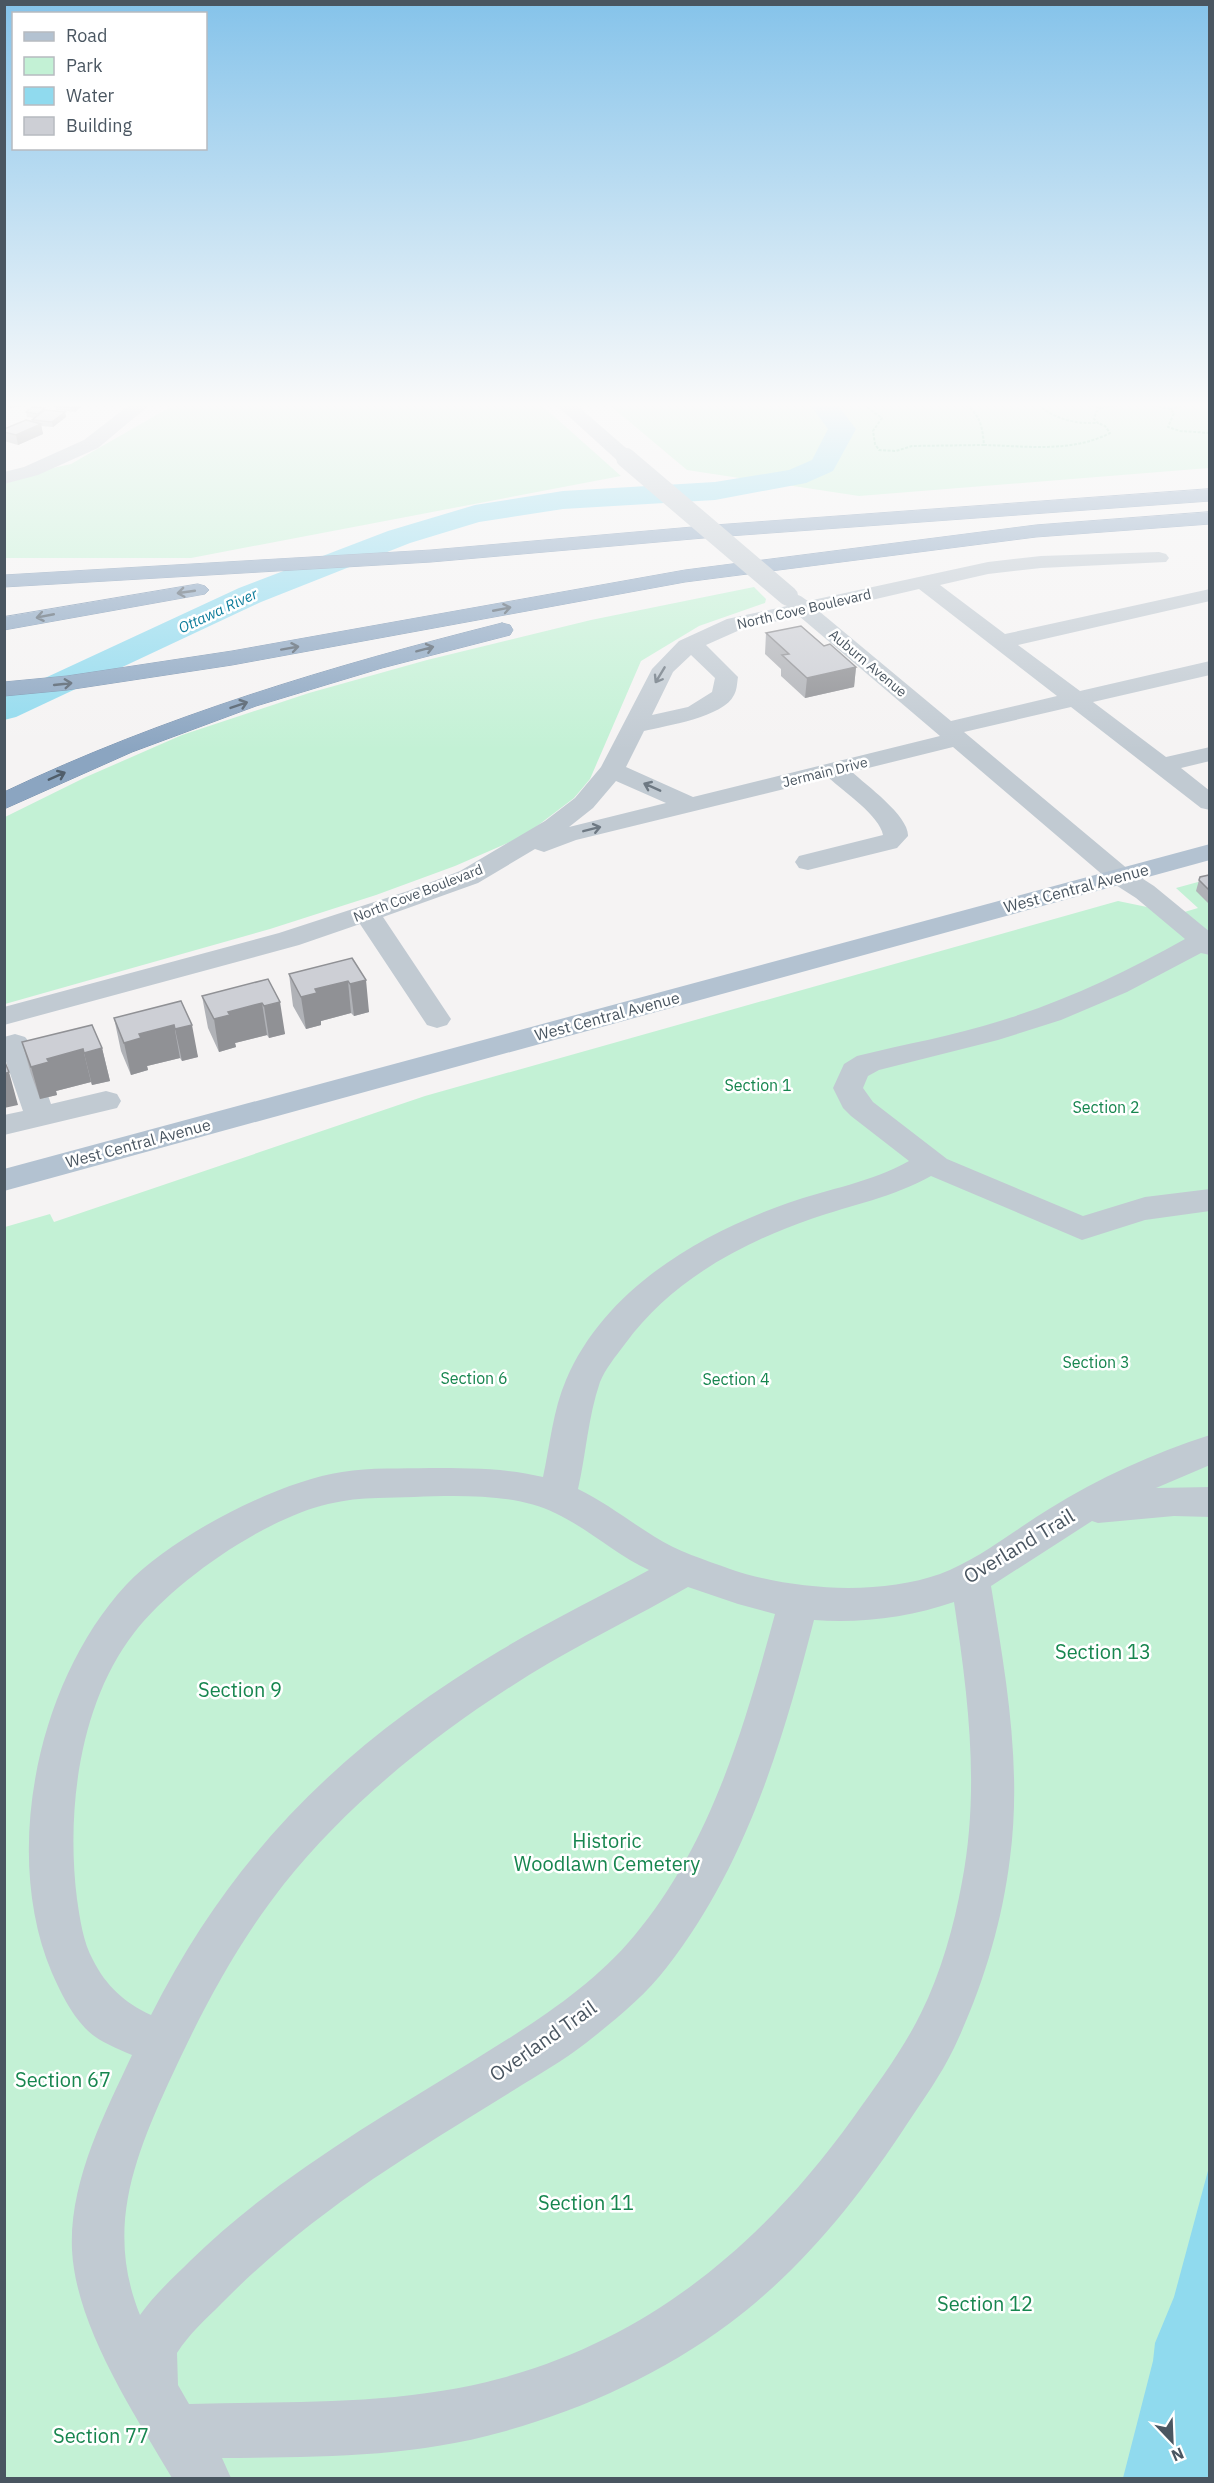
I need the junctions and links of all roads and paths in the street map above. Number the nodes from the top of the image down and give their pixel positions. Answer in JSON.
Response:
{"nodes":[{"id":1,"x":697,"y":518,"type":"edge"},
{"id":2,"x":895,"y":518,"type":"edge"},
{"id":3,"x":1209,"y":518,"type":"edge"},
{"id":4,"x":959,"y":540,"type":"junction"},
{"id":5,"x":431,"y":556,"type":"junction"},
{"id":6,"x":1159,"y":558,"type":"dead end"},
{"id":7,"x":4,"y":581,"type":"edge"},
{"id":8,"x":923,"y":582,"type":"junction"},
{"id":9,"x":1209,"y":595,"type":"edge"},
{"id":10,"x":796,"y":602,"type":"junction"},
{"id":11,"x":4,"y":624,"type":"edge"},
{"id":12,"x":1001,"y":642,"type":"junction"},
{"id":13,"x":691,"y":644,"type":"junction"},
{"id":14,"x":1209,"y":668,"type":"edge"},
{"id":15,"x":4,"y":689,"type":"edge"},
{"id":16,"x":1075,"y":699,"type":"junction"},
{"id":17,"x":634,"y":726,"type":"junction"},
{"id":18,"x":953,"y":734,"type":"junction"},
{"id":19,"x":1209,"y":754,"type":"edge"},
{"id":20,"x":1161,"y":766,"type":"junction"},
{"id":21,"x":612,"y":770,"type":"junction"},
{"id":22,"x":834,"y":770,"type":"junction"},
{"id":23,"x":4,"y":802,"type":"edge"},
{"id":24,"x":1209,"y":803,"type":"edge"},
{"id":25,"x":692,"y":805,"type":"junction"},
{"id":26,"x":1209,"y":852,"type":"edge"},
{"id":27,"x":497,"y":862,"type":"junction"},
{"id":28,"x":808,"y":862,"type":"dead end"},
{"id":29,"x":1120,"y":876,"type":"junction"},
{"id":30,"x":367,"y":914,"type":"junction"},
{"id":31,"x":1207,"y":942,"type":"edge"},
{"id":32,"x":437,"y":1019,"type":"dead end"},
{"id":33,"x":7,"y":1031,"type":"edge"},
{"id":34,"x":106,"y":1101,"type":"dead end"},
{"id":35,"x":40,"y":1117,"type":"junction"},
{"id":36,"x":4,"y":1125,"type":"edge"},
{"id":37,"x":931,"y":1162,"type":"junction"},
{"id":38,"x":4,"y":1180,"type":"edge"},
{"id":39,"x":1209,"y":1200,"type":"edge"},
{"id":40,"x":1209,"y":1449,"type":"edge"},
{"id":41,"x":557,"y":1497,"type":"junction"},
{"id":42,"x":1209,"y":1502,"type":"edge"},
{"id":43,"x":1058,"y":1522,"type":"junction"},
{"id":44,"x":686,"y":1569,"type":"junction"},
{"id":45,"x":970,"y":1579,"type":"junction"},
{"id":46,"x":798,"y":1603,"type":"junction"},
{"id":47,"x":161,"y":2044,"type":"junction"},
{"id":48,"x":163,"y":2410,"type":"junction"},
{"id":49,"x":203,"y":2478,"type":"edge"}],
"edges":[{"from":1,"to":10,"type":"street","name":"Auburn Avenue","bridge":true},
{"from":2,"to":5,"type":"highway"},
{"from":3,"to":4,"type":"highway"},
{"from":15,"to":4,"type":"highway","one_way":true},
{"from":23,"to":4,"type":"highway","one_way":true},
{"from":5,"to":7,"type":"highway"},
{"from":5,"to":11,"type":"highway","one_way":true},
{"from":6,"to":8,"type":"street","name":"North Cove Boulevard"},
{"from":8,"to":10,"type":"street","name":"North Cove Boulevard"},
{"from":8,"to":12,"type":"street"},
{"from":9,"to":12,"type":"street"},
{"from":10,"to":13,"type":"street","name":"North Cove Boulevard"},
{"from":10,"to":18,"type":"street","name":"Auburn Avenue"},
{"from":12,"to":16,"type":"street"},
{"from":13,"to":17,"type":"street","name":"North Cove Boulevard","one_way":true},
{"from":13,"to":17,"type":"street"},
{"from":14,"to":16,"type":"street","name":"Jermain Drive"},
{"from":16,"to":18,"type":"street","name":"Jermain Drive"},
{"from":16,"to":20,"type":"street"},
{"from":17,"to":21,"type":"street","name":"North Cove Boulevard"},
{"from":18,"to":22,"type":"street","name":"Jermain Drive"},
{"from":18,"to":29,"type":"street","name":"Auburn Avenue"},
{"from":19,"to":20,"type":"street"},
{"from":20,"to":24,"type":"street"},
{"from":25,"to":21,"type":"street","one_way":true},
{"from":21,"to":27,"type":"street","name":"North Cove Boulevard"},
{"from":22,"to":25,"type":"street","name":"Jermain Drive"},
{"from":22,"to":28,"type":"street"},
{"from":27,"to":25,"type":"street","name":"Jermain Drive","one_way":true},
{"from":26,"to":29,"type":"main road","name":"West Central Avenue"},
{"from":27,"to":30,"type":"street","name":"North Cove Boulevard"},
{"from":29,"to":31,"type":"street"},
{"from":29,"to":38,"type":"main road","name":"West Central Avenue"},
{"from":30,"to":32,"type":"street"},
{"from":30,"to":33,"type":"street","name":"North Cove Boulevard"},
{"from":31,"to":37,"type":"street"},
{"from":33,"to":35,"type":"street"},
{"from":34,"to":35,"type":"street"},
{"from":35,"to":36,"type":"street"},
{"from":37,"to":39,"type":"street"},
{"from":37,"to":41,"type":"street"},
{"from":40,"to":43,"type":"street","name":"Overland Trail"},
{"from":41,"to":44,"type":"street"},
{"from":41,"to":47,"type":"street"},
{"from":42,"to":43,"type":"street"},
{"from":43,"to":45,"type":"street","name":"Overland Trail"},
{"from":44,"to":46,"type":"street"},
{"from":44,"to":47,"type":"street"},
{"from":45,"to":46,"type":"street","name":"Overland Trail"},
{"from":45,"to":48,"type":"street"},
{"from":46,"to":48,"type":"street","name":"Overland Trail"},
{"from":47,"to":48,"type":"street"},
{"from":48,"to":49,"type":"street","name":"Overland Trail"}]}
